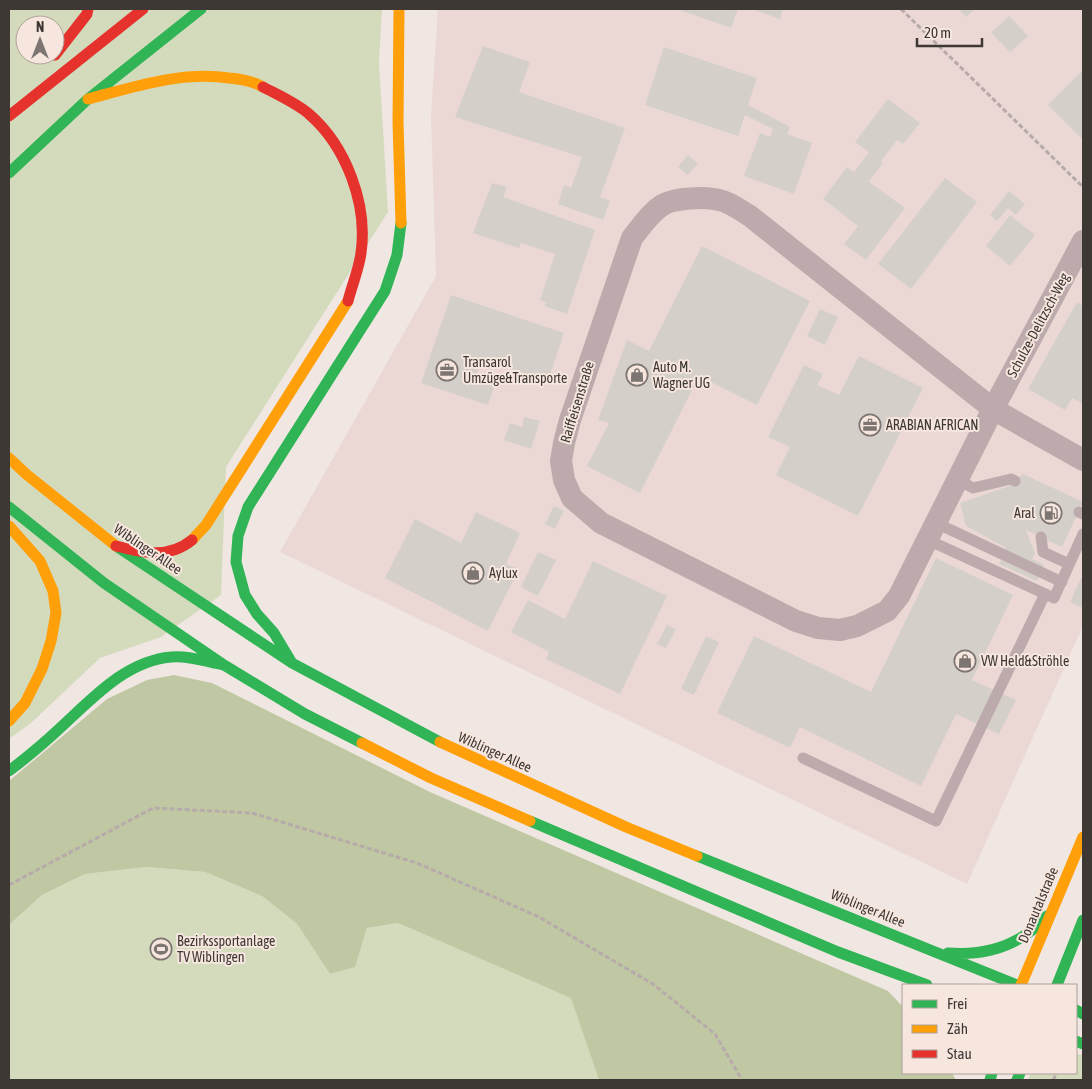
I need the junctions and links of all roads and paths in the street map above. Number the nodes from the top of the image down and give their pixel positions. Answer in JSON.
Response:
{"nodes":[{"id":1,"x":88,"y":9,"type":"edge"},
{"id":2,"x":143,"y":9,"type":"edge"},
{"id":3,"x":201,"y":9,"type":"edge"},
{"id":4,"x":399,"y":9,"type":"edge"},
{"id":5,"x":901,"y":9,"type":"edge"},
{"id":6,"x":65,"y":41,"type":"edge"},
{"id":7,"x":32,"y":84,"type":"dead end"},
{"id":8,"x":88,"y":99,"type":"junction"},
{"id":9,"x":9,"y":115,"type":"edge"},
{"id":10,"x":9,"y":173,"type":"edge"},
{"id":11,"x":1083,"y":187,"type":"edge"},
{"id":12,"x":1083,"y":241,"type":"edge"},
{"id":13,"x":993,"y":409,"type":"junction"},
{"id":14,"x":9,"y":458,"type":"edge"},
{"id":15,"x":1083,"y":460,"type":"edge"},
{"id":16,"x":958,"y":479,"type":"junction"},
{"id":17,"x":1015,"y":481,"type":"dead end"},
{"id":18,"x":9,"y":507,"type":"edge"},
{"id":19,"x":9,"y":526,"type":"edge"},
{"id":20,"x":932,"y":532,"type":"junction"},
{"id":21,"x":1083,"y":534,"type":"edge"},
{"id":22,"x":1041,"y":537,"type":"dead end"},
{"id":23,"x":116,"y":546,"type":"junction"},
{"id":24,"x":1069,"y":564,"type":"junction"},
{"id":25,"x":1062,"y":582,"type":"junction"},
{"id":26,"x":1045,"y":594,"type":"junction"},
{"id":27,"x":292,"y":663,"type":"junction"},
{"id":28,"x":224,"y":665,"type":"junction"},
{"id":29,"x":9,"y":720,"type":"edge"},
{"id":30,"x":803,"y":758,"type":"dead end"},
{"id":31,"x":9,"y":771,"type":"edge"},
{"id":32,"x":1083,"y":837,"type":"edge"},
{"id":33,"x":9,"y":884,"type":"edge"},
{"id":34,"x":1054,"y":905,"type":"junction"},
{"id":35,"x":1083,"y":920,"type":"edge"},
{"id":36,"x":927,"y":948,"type":"junction"},
{"id":37,"x":888,"y":970,"type":"junction"},
{"id":38,"x":907,"y":984,"type":"edge"},
{"id":39,"x":924,"y":984,"type":"edge"},
{"id":40,"x":1014,"y":984,"type":"edge"},
{"id":41,"x":1021,"y":984,"type":"edge"},
{"id":42,"x":1057,"y":984,"type":"edge"},
{"id":43,"x":742,"y":1080,"type":"edge"}],
"edges":[{"from":1,"to":6,"type":"main road"},
{"from":2,"to":9,"type":"main road"},
{"from":3,"to":8,"type":"main road"},
{"from":4,"to":27,"type":"main road"},
{"from":5,"to":11,"type":"path"},
{"from":7,"to":9,"type":"main road"},
{"from":8,"to":10,"type":"main road"},
{"from":8,"to":23,"type":"main road"},
{"from":12,"to":13,"type":"street","name":"Schulze-Delitzsch-Weg"},
{"from":13,"to":15,"type":"street","name":"Raiffeisenstraße"},
{"from":13,"to":16,"type":"street","name":"Raiffeisenstraße"},
{"from":13,"to":20,"type":"street","name":"Raiffeisenstraße"},
{"from":14,"to":23,"type":"main road","name":"Wiblinger Allee"},
{"from":16,"to":17,"type":"lane"},
{"from":16,"to":20,"type":"street","name":"Raiffeisenstraße"},
{"from":18,"to":28,"type":"main road"},
{"from":19,"to":29,"type":"main road"},
{"from":20,"to":25,"type":"lane"},
{"from":20,"to":26,"type":"lane"},
{"from":21,"to":24,"type":"lane"},
{"from":22,"to":24,"type":"lane"},
{"from":23,"to":27,"type":"main road","name":"Wiblinger Allee"},
{"from":24,"to":25,"type":"lane"},
{"from":25,"to":26,"type":"lane"},
{"from":26,"to":30,"type":"lane"},
{"from":27,"to":36,"type":"main road","name":"Wiblinger Allee"},
{"from":28,"to":31,"type":"main road"},
{"from":28,"to":37,"type":"main road"},
{"from":32,"to":34,"type":"main road","name":"Donautalstraße"},
{"from":33,"to":43,"type":"path"},
{"from":34,"to":36,"type":"main road"},
{"from":34,"to":41,"type":"main road","name":"Donautalstraße"},
{"from":35,"to":42,"type":"main road"},
{"from":36,"to":40,"type":"main road","name":"Wiblinger Allee"},
{"from":37,"to":38,"type":"main road"},
{"from":37,"to":39,"type":"main road"}]}
